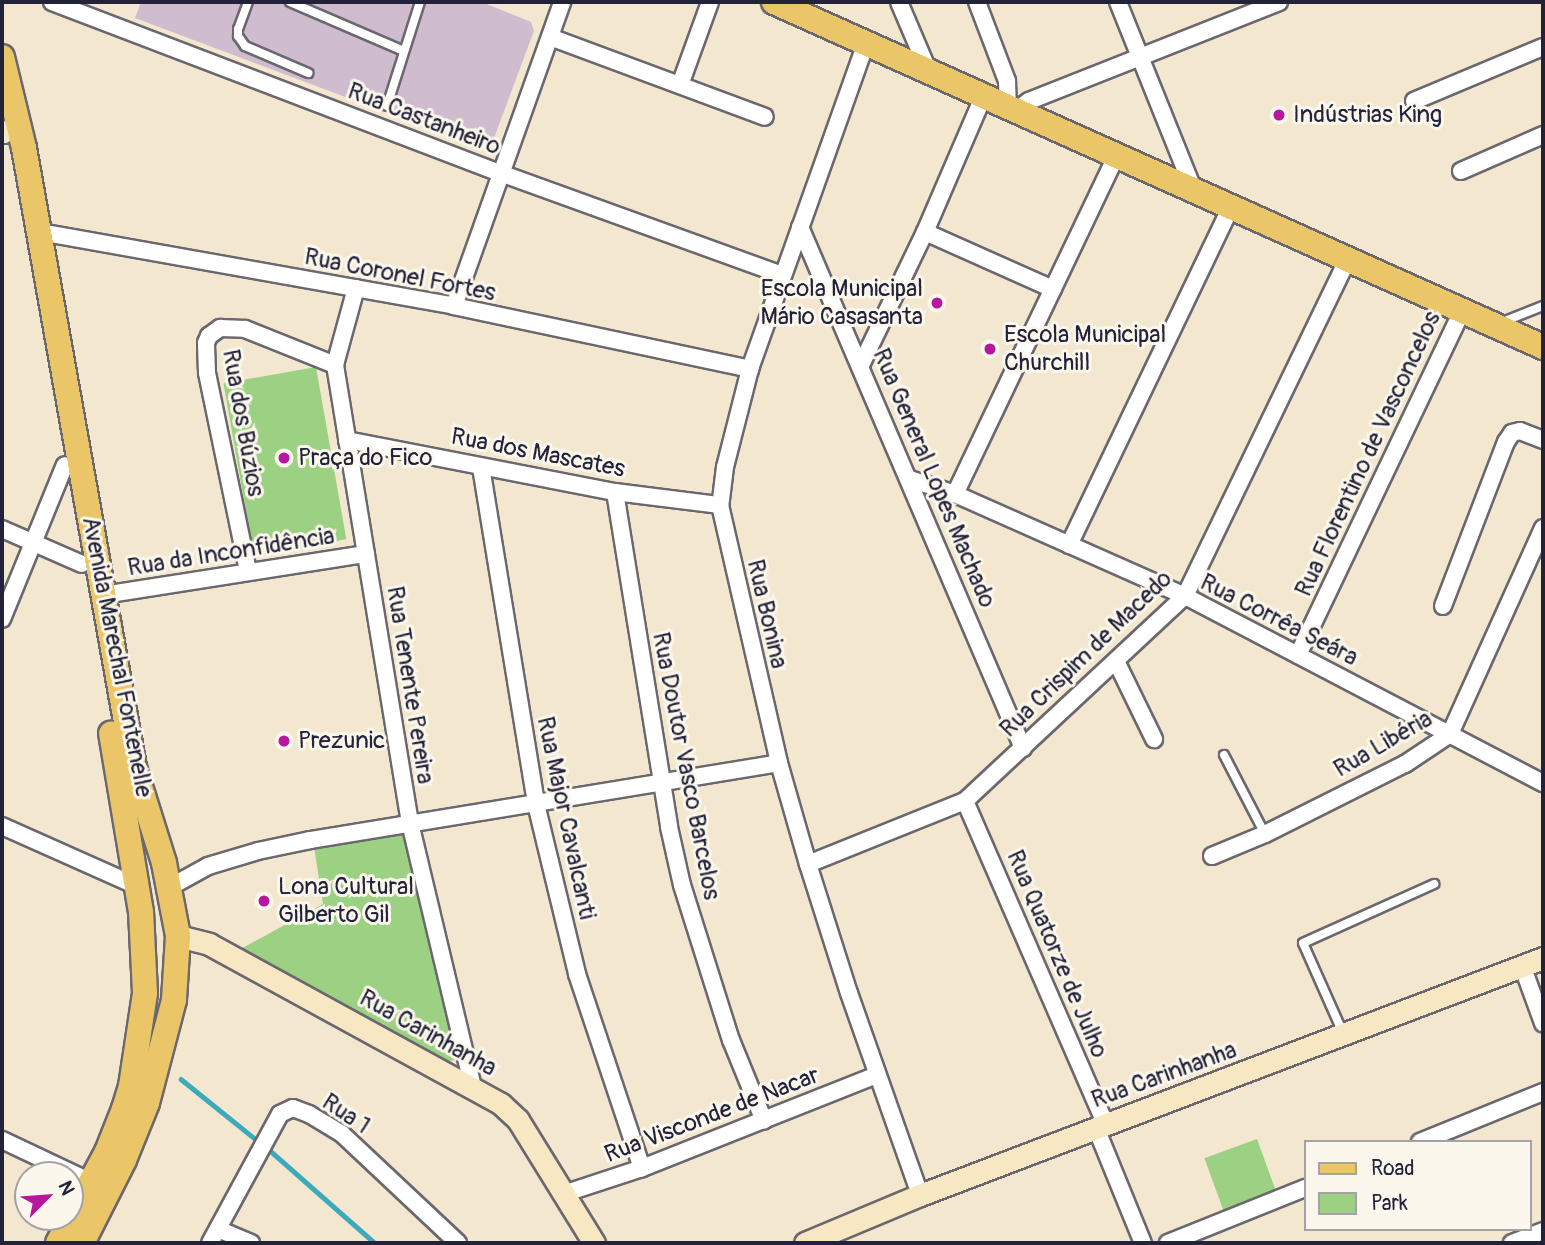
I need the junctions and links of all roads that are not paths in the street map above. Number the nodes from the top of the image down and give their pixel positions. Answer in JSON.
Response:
{"nodes":[{"id":1,"x":52,"y":2,"type":"edge"},
{"id":2,"x":248,"y":2,"type":"edge"},
{"id":3,"x":290,"y":2,"type":"edge"},
{"id":4,"x":420,"y":2,"type":"edge"},
{"id":5,"x":562,"y":2,"type":"edge"},
{"id":6,"x":710,"y":2,"type":"edge"},
{"id":7,"x":774,"y":2,"type":"edge"},
{"id":8,"x":899,"y":2,"type":"edge"},
{"id":9,"x":977,"y":2,"type":"edge"},
{"id":10,"x":1118,"y":2,"type":"edge"},
{"id":11,"x":1279,"y":2,"type":"edge"},
{"id":12,"x":550,"y":37,"type":"junction"},
{"id":13,"x":866,"y":43,"type":"junction"},
{"id":14,"x":1543,"y":47,"type":"edge"},
{"id":15,"x":404,"y":51,"type":"junction"},
{"id":16,"x":2,"y":57,"type":"edge"},
{"id":17,"x":1140,"y":57,"type":"junction"},
{"id":18,"x":928,"y":70,"type":"junction"},
{"id":19,"x":308,"y":73,"type":"dead end"},
{"id":20,"x":680,"y":85,"type":"junction"},
{"id":21,"x":984,"y":95,"type":"junction"},
{"id":22,"x":1414,"y":101,"type":"dead end"},
{"id":23,"x":387,"y":106,"type":"dead end"},
{"id":24,"x":1013,"y":108,"type":"junction"},
{"id":25,"x":765,"y":117,"type":"dead end"},
{"id":26,"x":3,"y":129,"type":"edge"},
{"id":27,"x":1543,"y":135,"type":"edge"},
{"id":28,"x":1117,"y":155,"type":"junction"},
{"id":29,"x":1461,"y":171,"type":"dead end"},
{"id":30,"x":503,"y":174,"type":"junction"},
{"id":31,"x":1192,"y":189,"type":"junction"},
{"id":32,"x":1231,"y":207,"type":"junction"},
{"id":33,"x":800,"y":227,"type":"junction"},
{"id":34,"x":40,"y":232,"type":"junction"},
{"id":35,"x":925,"y":232,"type":"junction"},
{"id":36,"x":1348,"y":259,"type":"junction"},
{"id":37,"x":782,"y":275,"type":"junction"},
{"id":38,"x":356,"y":288,"type":"junction"},
{"id":39,"x":1053,"y":289,"type":"junction"},
{"id":40,"x":454,"y":306,"type":"junction"},
{"id":41,"x":1543,"y":306,"type":"edge"},
{"id":42,"x":1462,"y":310,"type":"junction"},
{"id":43,"x":1494,"y":326,"type":"junction"},
{"id":44,"x":1543,"y":347,"type":"edge"},
{"id":45,"x":335,"y":365,"type":"junction"},
{"id":46,"x":861,"y":365,"type":"junction"},
{"id":47,"x":750,"y":369,"type":"junction"},
{"id":48,"x":347,"y":440,"type":"junction"},
{"id":49,"x":1543,"y":440,"type":"edge"},
{"id":50,"x":65,"y":465,"type":"junction"},
{"id":51,"x":481,"y":467,"type":"junction"},
{"id":52,"x":910,"y":479,"type":"junction"},
{"id":53,"x":615,"y":492,"type":"junction"},
{"id":54,"x":955,"y":494,"type":"junction"},
{"id":55,"x":720,"y":505,"type":"junction"},
{"id":56,"x":1543,"y":528,"type":"edge"},
{"id":57,"x":2,"y":529,"type":"edge"},
{"id":58,"x":35,"y":543,"type":"junction"},
{"id":59,"x":1069,"y":545,"type":"junction"},
{"id":60,"x":366,"y":554,"type":"junction"},
{"id":61,"x":82,"y":564,"type":"junction"},
{"id":62,"x":248,"y":571,"type":"junction"},
{"id":63,"x":103,"y":595,"type":"junction"},
{"id":64,"x":1185,"y":596,"type":"junction"},
{"id":65,"x":1443,"y":606,"type":"dead end"},
{"id":66,"x":2,"y":619,"type":"edge"},
{"id":67,"x":1298,"y":655,"type":"junction"},
{"id":68,"x":1116,"y":661,"type":"junction"},
{"id":69,"x":1450,"y":734,"type":"junction"},
{"id":70,"x":1154,"y":739,"type":"dead end"},
{"id":71,"x":1023,"y":748,"type":"junction"},
{"id":72,"x":1224,"y":755,"type":"dead end"},
{"id":73,"x":779,"y":763,"type":"junction"},
{"id":74,"x":1543,"y":783,"type":"edge"},
{"id":75,"x":662,"y":784,"type":"junction"},
{"id":76,"x":965,"y":801,"type":"junction"},
{"id":77,"x":536,"y":804,"type":"junction"},
{"id":78,"x":410,"y":823,"type":"junction"},
{"id":79,"x":2,"y":826,"type":"edge"},
{"id":80,"x":1265,"y":834,"type":"junction"},
{"id":81,"x":1212,"y":856,"type":"dead end"},
{"id":82,"x":808,"y":864,"type":"junction"},
{"id":83,"x":1434,"y":884,"type":"dead end"},
{"id":84,"x":137,"y":886,"type":"junction"},
{"id":85,"x":170,"y":887,"type":"junction"},
{"id":86,"x":178,"y":936,"type":"junction"},
{"id":87,"x":1543,"y":958,"type":"edge"},
{"id":88,"x":1523,"y":968,"type":"junction"},
{"id":89,"x":145,"y":993,"type":"junction"},
{"id":90,"x":1543,"y":1023,"type":"edge"},
{"id":91,"x":1344,"y":1035,"type":"junction"},
{"id":92,"x":877,"y":1075,"type":"junction"},
{"id":93,"x":473,"y":1087,"type":"junction"},
{"id":94,"x":1543,"y":1092,"type":"edge"},
{"id":95,"x":764,"y":1121,"type":"junction"},
{"id":96,"x":1101,"y":1126,"type":"junction"},
{"id":97,"x":2,"y":1140,"type":"edge"},
{"id":98,"x":1425,"y":1140,"type":"edge"},
{"id":99,"x":642,"y":1168,"type":"junction"},
{"id":100,"x":91,"y":1182,"type":"junction"},
{"id":101,"x":1304,"y":1188,"type":"edge"},
{"id":102,"x":563,"y":1194,"type":"junction"},
{"id":103,"x":920,"y":1195,"type":"junction"},
{"id":104,"x":1543,"y":1231,"type":"edge"},
{"id":105,"x":214,"y":1236,"type":"edge"},
{"id":106,"x":58,"y":1243,"type":"edge"},
{"id":107,"x":82,"y":1243,"type":"edge"},
{"id":108,"x":251,"y":1243,"type":"edge"},
{"id":109,"x":458,"y":1243,"type":"edge"},
{"id":110,"x":594,"y":1243,"type":"edge"},
{"id":111,"x":805,"y":1243,"type":"edge"},
{"id":112,"x":1143,"y":1243,"type":"edge"},
{"id":113,"x":1168,"y":1243,"type":"edge"},
{"id":114,"x":1512,"y":1243,"type":"edge"}],
"edges":[{"from":1,"to":30,"type":"street","name":"Rua Castanheiro"},
{"from":2,"to":19,"type":"lane"},
{"from":3,"to":15,"type":"lane"},
{"from":4,"to":15,"type":"lane"},
{"from":5,"to":12,"type":"street"},
{"from":6,"to":20,"type":"street"},
{"from":7,"to":13,"type":"main road"},
{"from":8,"to":18,"type":"street"},
{"from":9,"to":24,"type":"street"},
{"from":10,"to":17,"type":"street"},
{"from":11,"to":17,"type":"street"},
{"from":12,"to":20,"type":"street"},
{"from":12,"to":30,"type":"street"},
{"from":13,"to":18,"type":"main road"},
{"from":13,"to":33,"type":"street","name":"Rua Bonina"},
{"from":14,"to":22,"type":"street"},
{"from":15,"to":23,"type":"lane"},
{"from":16,"to":34,"type":"main road","name":"Avenida Marechal Fontenelle"},
{"from":17,"to":24,"type":"street"},
{"from":17,"to":31,"type":"street"},
{"from":18,"to":21,"type":"main road"},
{"from":20,"to":25,"type":"street"},
{"from":21,"to":24,"type":"main road"},
{"from":21,"to":35,"type":"street"},
{"from":24,"to":28,"type":"main road"},
{"from":26,"to":50,"type":"main road","name":"Avenida Marechal Fontenelle"},
{"from":27,"to":29,"type":"street"},
{"from":28,"to":31,"type":"main road"},
{"from":28,"to":39,"type":"street"},
{"from":30,"to":37,"type":"street","name":"Rua Castanheiro"},
{"from":30,"to":40,"type":"street"},
{"from":31,"to":32,"type":"main road"},
{"from":32,"to":36,"type":"main road"},
{"from":32,"to":59,"type":"street"},
{"from":33,"to":37,"type":"street","name":"Rua Bonina"},
{"from":33,"to":46,"type":"street","name":"Rua General Lopes Machado"},
{"from":34,"to":38,"type":"street","name":"Rua Coronel Fortes"},
{"from":34,"to":63,"type":"main road","name":"Avenida Marechal Fontenelle"},
{"from":35,"to":39,"type":"street"},
{"from":35,"to":46,"type":"street"},
{"from":36,"to":42,"type":"main road"},
{"from":36,"to":64,"type":"street","name":"Rua Crispim de Macedo"},
{"from":37,"to":47,"type":"street","name":"Rua Bonina"},
{"from":38,"to":40,"type":"street","name":"Rua Coronel Fortes"},
{"from":38,"to":45,"type":"street","name":"Rua Tenente Pereira"},
{"from":39,"to":54,"type":"street"},
{"from":40,"to":47,"type":"street","name":"Rua Coronel Fortes"},
{"from":41,"to":43,"type":"lane"},
{"from":42,"to":43,"type":"main road"},
{"from":42,"to":67,"type":"street","name":"Rua Florentino de Vasconcelos"},
{"from":43,"to":44,"type":"main road"},
{"from":45,"to":48,"type":"street","name":"Rua Tenente Pereira"},
{"from":45,"to":62,"type":"street","name":"Rua dos Búzios"},
{"from":46,"to":52,"type":"street","name":"Rua General Lopes Machado"},
{"from":47,"to":55,"type":"street","name":"Rua Bonina"},
{"from":48,"to":51,"type":"street","name":"Rua dos Mascates"},
{"from":48,"to":60,"type":"street","name":"Rua Tenente Pereira"},
{"from":49,"to":65,"type":"street"},
{"from":50,"to":58,"type":"street"},
{"from":50,"to":61,"type":"main road","name":"Avenida Marechal Fontenelle"},
{"from":51,"to":53,"type":"street","name":"Rua dos Mascates"},
{"from":51,"to":77,"type":"street","name":"Rua Major Cavalcanti"},
{"from":52,"to":54,"type":"street","name":"Rua Corrêa Seára"},
{"from":52,"to":71,"type":"street","name":"Rua General Lopes Machado"},
{"from":53,"to":55,"type":"street","name":"Rua dos Mascates"},
{"from":53,"to":75,"type":"street","name":"Rua Doutor Vasco Barcelos"},
{"from":54,"to":59,"type":"street","name":"Rua Corrêa Seára"},
{"from":55,"to":73,"type":"street","name":"Rua Bonina"},
{"from":56,"to":69,"type":"street","name":"Rua Libéria"},
{"from":57,"to":58,"type":"street"},
{"from":58,"to":61,"type":"street"},
{"from":58,"to":66,"type":"street"},
{"from":59,"to":64,"type":"street","name":"Rua Corrêa Seára"},
{"from":60,"to":62,"type":"street","name":"Rua da Inconfidência"},
{"from":60,"to":78,"type":"street","name":"Rua Tenente Pereira"},
{"from":61,"to":84,"type":"main road","name":"Avenida Marechal Fontenelle"},
{"from":62,"to":63,"type":"street","name":"Rua da Inconfidência"},
{"from":63,"to":85,"type":"main road","name":"Avenida Marechal Fontenelle"},
{"from":64,"to":67,"type":"street","name":"Rua Corrêa Seára"},
{"from":64,"to":68,"type":"street","name":"Rua Crispim de Macedo"},
{"from":67,"to":69,"type":"street","name":"Rua Corrêa Seára"},
{"from":68,"to":70,"type":"street"},
{"from":68,"to":71,"type":"street","name":"Rua Crispim de Macedo"},
{"from":69,"to":74,"type":"street","name":"Rua Corrêa Seára"},
{"from":69,"to":80,"type":"street","name":"Rua Libéria"},
{"from":71,"to":76,"type":"street","name":"Rua Crispim de Macedo"},
{"from":72,"to":80,"type":"lane"},
{"from":73,"to":75,"type":"street"},
{"from":73,"to":82,"type":"street","name":"Rua Bonina"},
{"from":75,"to":77,"type":"street"},
{"from":75,"to":95,"type":"street","name":"Rua Doutor Vasco Barcelos"},
{"from":76,"to":82,"type":"street","name":"Rua Crispim de Macedo"},
{"from":76,"to":96,"type":"street","name":"Rua Quatorze de Julho"},
{"from":77,"to":78,"type":"street"},
{"from":77,"to":99,"type":"street","name":"Rua Major Cavalcanti"},
{"from":78,"to":85,"type":"street"},
{"from":78,"to":93,"type":"street","name":"Rua Tenente Pereira"},
{"from":79,"to":84,"type":"street"},
{"from":80,"to":81,"type":"street","name":"Rua Libéria"},
{"from":82,"to":92,"type":"street","name":"Rua Bonina"},
{"from":83,"to":91,"type":"lane"},
{"from":84,"to":89,"type":"main road","name":"Avenida Marechal Fontenelle"},
{"from":85,"to":86,"type":"main road","name":"Avenida Marechal Fontenelle"},
{"from":86,"to":89,"type":"main road"},
{"from":86,"to":93,"type":"street","name":"Rua Carinhanha"},
{"from":86,"to":107,"type":"main road","name":"Avenida Marechal Fontenelle"},
{"from":87,"to":88,"type":"street","name":"Rua Carinhanha"},
{"from":88,"to":90,"type":"street"},
{"from":88,"to":91,"type":"street","name":"Rua Carinhanha"},
{"from":89,"to":100,"type":"main road","name":"Avenida Marechal Fontenelle"},
{"from":91,"to":96,"type":"street","name":"Rua Carinhanha"},
{"from":92,"to":95,"type":"street","name":"Rua Visconde de Nacar"},
{"from":92,"to":103,"type":"street","name":"Rua Bonina"},
{"from":93,"to":102,"type":"street","name":"Rua Carinhanha"},
{"from":94,"to":98,"type":"street"},
{"from":95,"to":99,"type":"street","name":"Rua Visconde de Nacar"},
{"from":96,"to":103,"type":"street","name":"Rua Carinhanha"},
{"from":96,"to":112,"type":"street","name":"Rua Quatorze de Julho"},
{"from":97,"to":100,"type":"street"},
{"from":99,"to":102,"type":"street","name":"Rua Visconde de Nacar"},
{"from":100,"to":106,"type":"main road","name":"Avenida Marechal Fontenelle"},
{"from":101,"to":113,"type":"street"},
{"from":102,"to":110,"type":"street","name":"Rua Carinhanha"},
{"from":103,"to":111,"type":"street","name":"Rua Carinhanha"},
{"from":104,"to":114,"type":"street"},
{"from":105,"to":108,"type":"street"},
{"from":105,"to":109,"type":"street","name":"Rua 1"}]}
